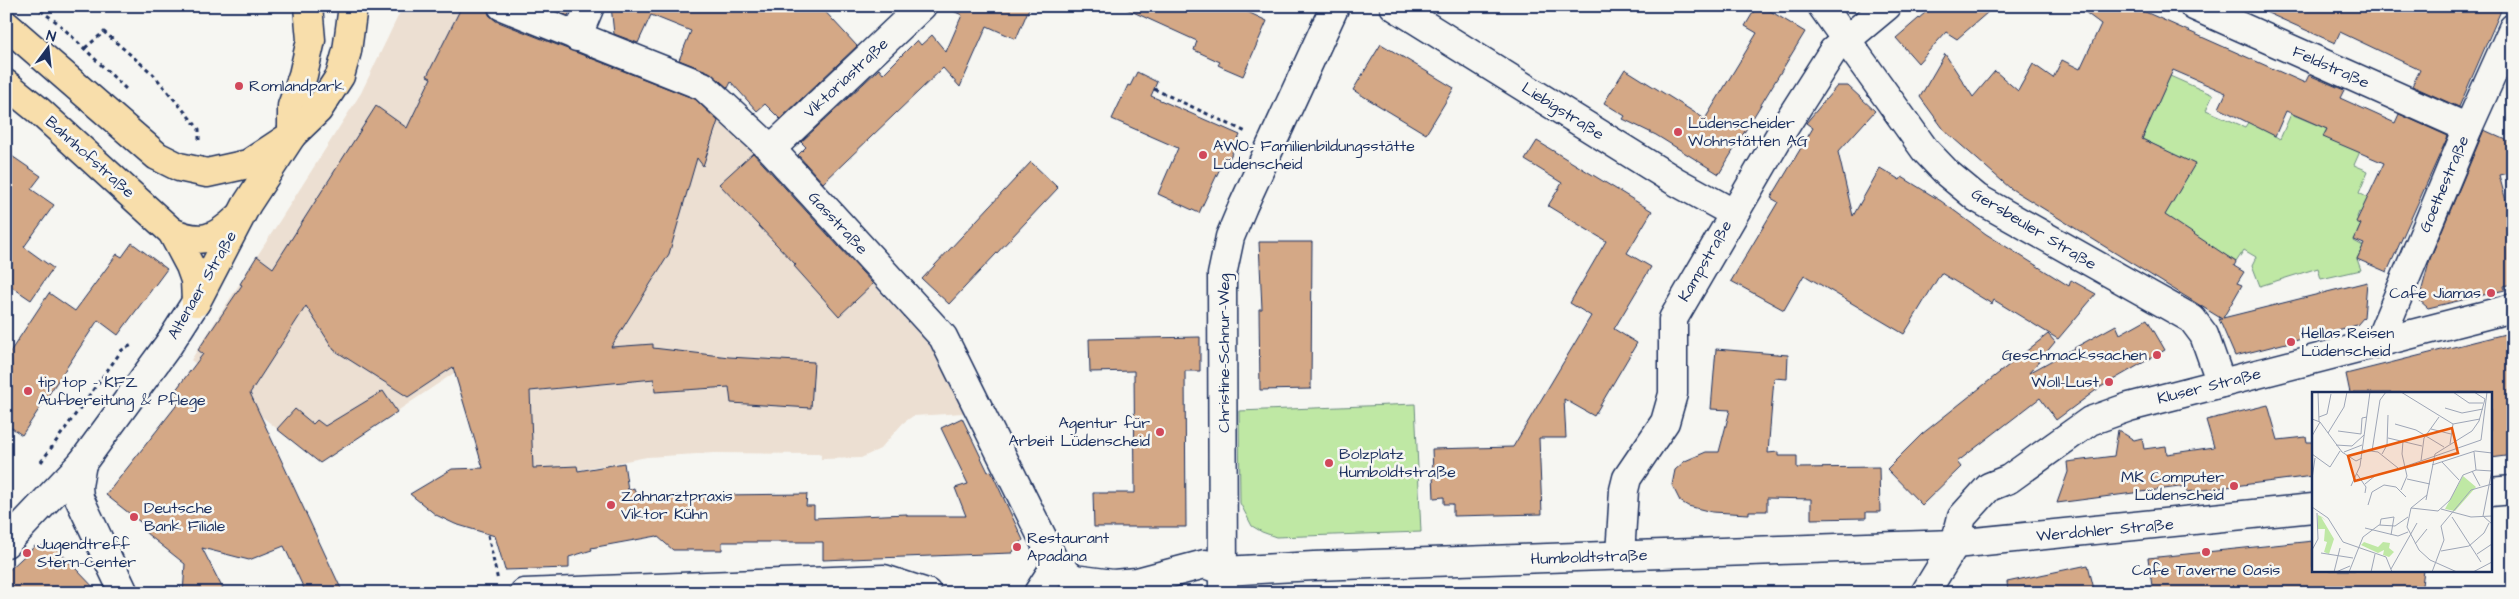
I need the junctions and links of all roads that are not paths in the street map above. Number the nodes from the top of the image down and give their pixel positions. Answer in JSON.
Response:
{"nodes":[{"id":1,"x":308,"y":6,"type":"edge"},
{"id":2,"x":502,"y":6,"type":"edge"},
{"id":3,"x":590,"y":6,"type":"edge"},
{"id":4,"x":922,"y":6,"type":"edge"},
{"id":5,"x":1336,"y":6,"type":"edge"},
{"id":6,"x":1394,"y":6,"type":"edge"},
{"id":7,"x":1822,"y":6,"type":"edge"},
{"id":8,"x":1887,"y":6,"type":"edge"},
{"id":9,"x":2194,"y":6,"type":"edge"},
{"id":10,"x":351,"y":12,"type":"edge"},
{"id":11,"x":6,"y":25,"type":"edge"},
{"id":12,"x":2513,"y":28,"type":"edge"},
{"id":13,"x":577,"y":37,"type":"junction"},
{"id":14,"x":1846,"y":41,"type":"junction"},
{"id":15,"x":6,"y":84,"type":"edge"},
{"id":16,"x":2468,"y":128,"type":"junction"},
{"id":17,"x":292,"y":135,"type":"junction"},
{"id":18,"x":770,"y":149,"type":"junction"},
{"id":19,"x":1733,"y":213,"type":"junction"},
{"id":20,"x":241,"y":215,"type":"junction"},
{"id":21,"x":172,"y":232,"type":"junction"},
{"id":22,"x":196,"y":302,"type":"junction"},
{"id":23,"x":2513,"y":308,"type":"edge"},
{"id":24,"x":2379,"y":342,"type":"junction"},
{"id":25,"x":2221,"y":383,"type":"junction"},
{"id":26,"x":82,"y":463,"type":"junction"},
{"id":27,"x":2513,"y":490,"type":"edge"},
{"id":28,"x":2492,"y":492,"type":"edge"},
{"id":29,"x":2312,"y":508,"type":"edge"},
{"id":30,"x":6,"y":543,"type":"edge"},
{"id":31,"x":1955,"y":544,"type":"junction"},
{"id":32,"x":1620,"y":555,"type":"junction"},
{"id":33,"x":1056,"y":565,"type":"junction"},
{"id":34,"x":1223,"y":582,"type":"edge"},
{"id":35,"x":124,"y":593,"type":"edge"},
{"id":36,"x":524,"y":593,"type":"edge"},
{"id":37,"x":926,"y":593,"type":"edge"},
{"id":38,"x":1038,"y":593,"type":"edge"},
{"id":39,"x":1205,"y":593,"type":"edge"},
{"id":40,"x":1925,"y":593,"type":"edge"}],
"edges":[{"from":1,"to":17,"type":"main road"},
{"from":2,"to":13,"type":"street","name":"Gasstraße"},
{"from":3,"to":13,"type":"street"},
{"from":4,"to":18,"type":"street","name":"Viktoriastraße"},
{"from":5,"to":34,"type":"street","name":"Christine-Schnur-Weg"},
{"from":6,"to":19,"type":"street","name":"Liebigstraße"},
{"from":7,"to":14,"type":"street","name":"Gersbeuler Straße"},
{"from":8,"to":14,"type":"street","name":"Kampstraße"},
{"from":9,"to":16,"type":"street","name":"Feldstraße"},
{"from":10,"to":17,"type":"main road","name":"Altenaer Straße"},
{"from":11,"to":17,"type":"main road"},
{"from":12,"to":16,"type":"street","name":"Goethestraße"},
{"from":13,"to":18,"type":"street","name":"Gasstraße"},
{"from":14,"to":19,"type":"street","name":"Kampstraße"},
{"from":14,"to":25,"type":"street","name":"Gersbeuler Straße"},
{"from":15,"to":21,"type":"main road","name":"Bahnhofstraße"},
{"from":16,"to":24,"type":"street","name":"Goethestraße"},
{"from":17,"to":20,"type":"main road","name":"Altenaer Straße"},
{"from":18,"to":33,"type":"street","name":"Gasstraße"},
{"from":19,"to":32,"type":"street","name":"Kampstraße"},
{"from":20,"to":21,"type":"main road","name":"Bahnhofstraße"},
{"from":20,"to":22,"type":"main road","name":"Altenaer Straße"},
{"from":21,"to":22,"type":"main road","name":"Bahnhofstraße"},
{"from":22,"to":26,"type":"street","name":"Altenaer Straße"},
{"from":23,"to":24,"type":"street","name":"Kluser Straße"},
{"from":24,"to":25,"type":"street","name":"Kluser Straße"},
{"from":25,"to":31,"type":"street","name":"Kluser Straße"},
{"from":26,"to":30,"type":"street","name":"Altenaer Straße"},
{"from":26,"to":35,"type":"street"},
{"from":27,"to":28,"type":"street"},
{"from":29,"to":31,"type":"street","name":"Werdohler Straße"},
{"from":31,"to":32,"type":"street","name":"Humboldtstraße"},
{"from":31,"to":40,"type":"street"},
{"from":32,"to":34,"type":"street","name":"Humboldtstraße"},
{"from":33,"to":34,"type":"street","name":"Humboldtstraße"},
{"from":33,"to":38,"type":"street"},
{"from":34,"to":39,"type":"street"},
{"from":36,"to":37,"type":"street"}]}
